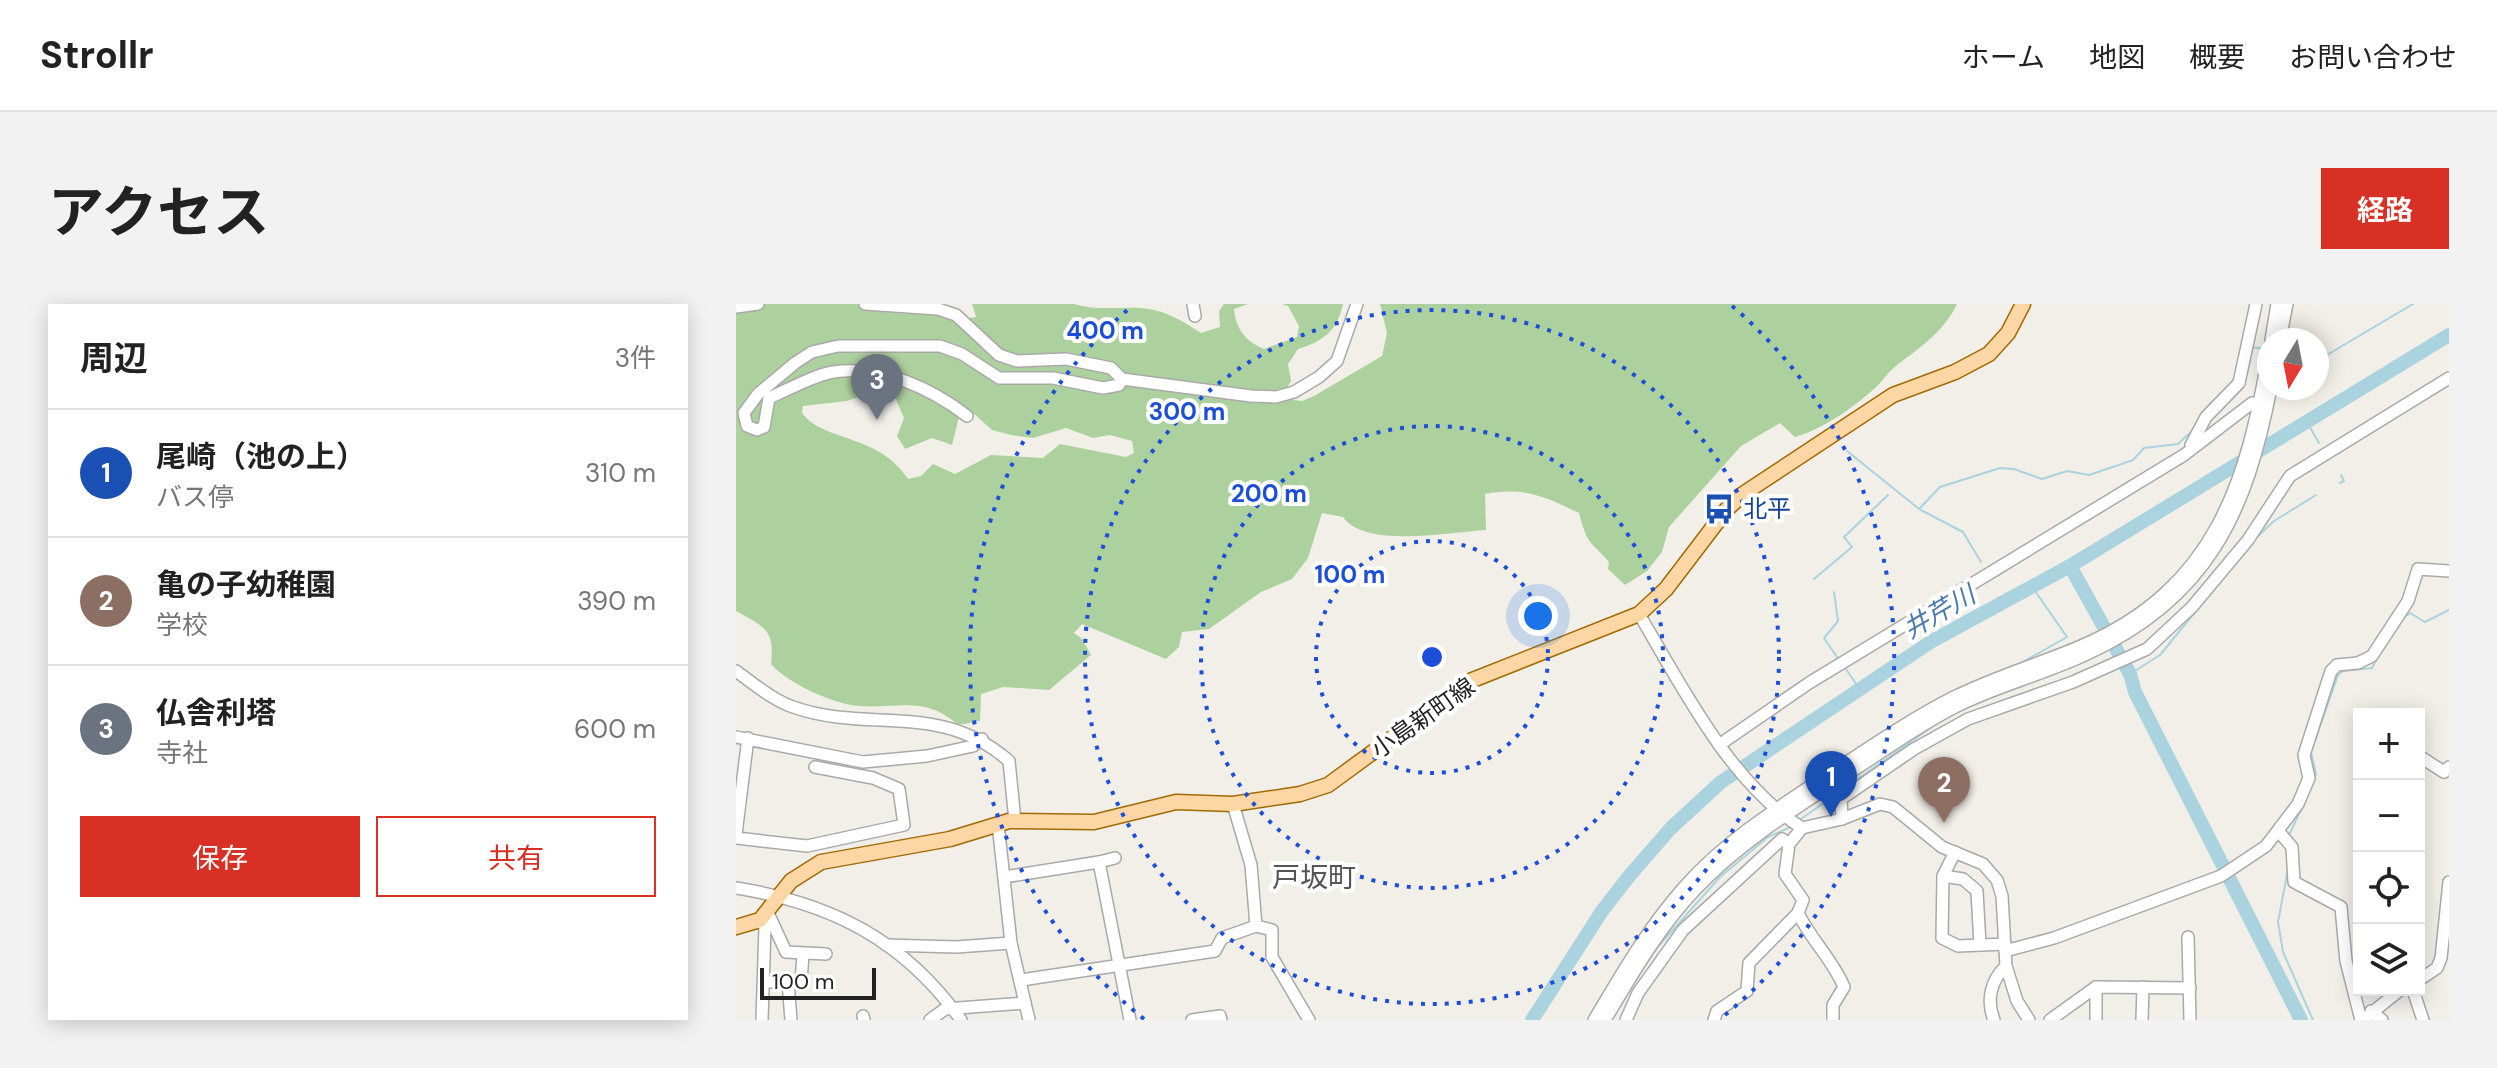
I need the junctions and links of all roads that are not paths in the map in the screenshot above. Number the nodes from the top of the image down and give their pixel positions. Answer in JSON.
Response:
{"nodes":[{"id":1,"x":758,"y":304,"type":"edge"},
{"id":2,"x":865,"y":304,"type":"edge"},
{"id":3,"x":1357,"y":304,"type":"edge"},
{"id":4,"x":2023,"y":304,"type":"edge"},
{"id":5,"x":2256,"y":304,"type":"edge"},
{"id":6,"x":2277,"y":304,"type":"edge"},
{"id":7,"x":2287,"y":304,"type":"edge"},
{"id":8,"x":736,"y":307,"type":"edge"},
{"id":9,"x":2273,"y":328,"type":"edge"},
{"id":10,"x":2282,"y":328,"type":"edge"},
{"id":11,"x":2449,"y":378,"type":"edge"},
{"id":12,"x":1122,"y":379,"type":"junction"},
{"id":13,"x":2257,"y":400,"type":"edge"},
{"id":14,"x":2262,"y":400,"type":"edge"},
{"id":15,"x":967,"y":416,"type":"dead end"},
{"id":16,"x":2184,"y":455,"type":"junction"},
{"id":17,"x":2449,"y":571,"type":"edge"},
{"id":18,"x":1639,"y":614,"type":"junction"},
{"id":19,"x":736,"y":671,"type":"edge"},
{"id":20,"x":742,"y":737,"type":"edge"},
{"id":21,"x":982,"y":739,"type":"junction"},
{"id":22,"x":1721,"y":747,"type":"junction"},
{"id":23,"x":2425,"y":760,"type":"edge"},
{"id":24,"x":815,"y":767,"type":"dead end"},
{"id":25,"x":2449,"y":767,"type":"edge"},
{"id":26,"x":1233,"y":804,"type":"junction"},
{"id":27,"x":1780,"y":812,"type":"junction"},
{"id":28,"x":1842,"y":819,"type":"junction"},
{"id":29,"x":1015,"y":821,"type":"junction"},
{"id":30,"x":998,"y":824,"type":"junction"},
{"id":31,"x":1802,"y":828,"type":"junction"},
{"id":32,"x":736,"y":836,"type":"edge"},
{"id":33,"x":2283,"y":836,"type":"junction"},
{"id":34,"x":1789,"y":844,"type":"junction"},
{"id":35,"x":1955,"y":852,"type":"junction"},
{"id":36,"x":1115,"y":858,"type":"dead end"},
{"id":37,"x":1099,"y":862,"type":"junction"},
{"id":38,"x":1943,"y":876,"type":"junction"},
{"id":39,"x":1004,"y":877,"type":"junction"},
{"id":40,"x":2449,"y":882,"type":"edge"},
{"id":41,"x":736,"y":888,"type":"edge"},
{"id":42,"x":1696,"y":889,"type":"junction"},
{"id":43,"x":782,"y":895,"type":"junction"},
{"id":44,"x":1711,"y":901,"type":"junction"},
{"id":45,"x":1798,"y":913,"type":"junction"},
{"id":46,"x":764,"y":916,"type":"junction"},
{"id":47,"x":1256,"y":926,"type":"junction"},
{"id":48,"x":736,"y":927,"type":"edge"},
{"id":49,"x":2446,"y":930,"type":"junction"},
{"id":50,"x":2188,"y":937,"type":"dead end"},
{"id":51,"x":1011,"y":943,"type":"junction"},
{"id":52,"x":2449,"y":944,"type":"edge"},
{"id":53,"x":886,"y":945,"type":"junction"},
{"id":54,"x":1980,"y":945,"type":"junction"},
{"id":55,"x":2005,"y":948,"type":"junction"},
{"id":56,"x":826,"y":954,"type":"dead end"},
{"id":57,"x":803,"y":955,"type":"junction"},
{"id":58,"x":1118,"y":966,"type":"junction"},
{"id":59,"x":2006,"y":966,"type":"junction"},
{"id":60,"x":2425,"y":976,"type":"edge"},
{"id":61,"x":1021,"y":980,"type":"junction"},
{"id":62,"x":801,"y":981,"type":"dead end"},
{"id":63,"x":764,"y":982,"type":"junction"},
{"id":64,"x":2096,"y":987,"type":"junction"},
{"id":65,"x":2143,"y":987,"type":"junction"},
{"id":66,"x":1624,"y":988,"type":"junction"},
{"id":67,"x":2190,"y":988,"type":"junction"},
{"id":68,"x":1638,"y":993,"type":"junction"},
{"id":69,"x":2390,"y":996,"type":"edge"},
{"id":70,"x":2415,"y":996,"type":"edge"},
{"id":71,"x":1025,"y":1003,"type":"junction"},
{"id":72,"x":954,"y":1009,"type":"junction"},
{"id":73,"x":2365,"y":1017,"type":"edge"},
{"id":74,"x":762,"y":1020,"type":"edge"},
{"id":75,"x":791,"y":1020,"type":"edge"},
{"id":76,"x":930,"y":1020,"type":"edge"},
{"id":77,"x":961,"y":1020,"type":"edge"},
{"id":78,"x":1029,"y":1020,"type":"edge"},
{"id":79,"x":1130,"y":1020,"type":"edge"},
{"id":80,"x":1192,"y":1020,"type":"edge"},
{"id":81,"x":1221,"y":1020,"type":"edge"},
{"id":82,"x":1309,"y":1020,"type":"edge"},
{"id":83,"x":1594,"y":1020,"type":"edge"},
{"id":84,"x":1605,"y":1020,"type":"edge"},
{"id":85,"x":1626,"y":1020,"type":"edge"},
{"id":86,"x":1714,"y":1020,"type":"edge"},
{"id":87,"x":1833,"y":1020,"type":"edge"},
{"id":88,"x":1994,"y":1020,"type":"edge"},
{"id":89,"x":2029,"y":1020,"type":"edge"},
{"id":90,"x":2050,"y":1020,"type":"edge"},
{"id":91,"x":2096,"y":1020,"type":"edge"},
{"id":92,"x":2142,"y":1020,"type":"edge"},
{"id":93,"x":2190,"y":1020,"type":"edge"},
{"id":94,"x":2382,"y":1020,"type":"edge"},
{"id":95,"x":2423,"y":1020,"type":"edge"}],
"edges":[{"from":1,"to":8,"type":"street"},
{"from":2,"to":12,"type":"street"},
{"from":3,"to":12,"type":"street"},
{"from":4,"to":18,"type":"main road","name":"小島新町線"},
{"from":5,"to":16,"type":"street"},
{"from":6,"to":9,"type":"street"},
{"from":7,"to":10,"type":"street"},
{"from":11,"to":28,"type":"street"},
{"from":12,"to":15,"type":"street"},
{"from":13,"to":16,"type":"street"},
{"from":14,"to":27,"type":"street"},
{"from":16,"to":22,"type":"street"},
{"from":17,"to":33,"type":"street"},
{"from":18,"to":22,"type":"street"},
{"from":18,"to":26,"type":"main road","name":"小島新町線"},
{"from":19,"to":21,"type":"street"},
{"from":20,"to":21,"type":"street"},
{"from":20,"to":32,"type":"street"},
{"from":21,"to":29,"type":"street"},
{"from":22,"to":27,"type":"street"},
{"from":23,"to":25,"type":"street"},
{"from":24,"to":32,"type":"street"},
{"from":26,"to":29,"type":"main road","name":"小島新町線"},
{"from":26,"to":47,"type":"street"},
{"from":27,"to":31,"type":"street"},
{"from":27,"to":42,"type":"street"},
{"from":27,"to":83,"type":"street"},
{"from":28,"to":31,"type":"street"},
{"from":28,"to":35,"type":"street"},
{"from":29,"to":30,"type":"main road","name":"小島新町線"},
{"from":30,"to":39,"type":"street"},
{"from":30,"to":43,"type":"main road","name":"小島新町線"},
{"from":31,"to":34,"type":"street"},
{"from":33,"to":55,"type":"street"},
{"from":33,"to":73,"type":"street"},
{"from":34,"to":44,"type":"street"},
{"from":34,"to":45,"type":"street"},
{"from":35,"to":38,"type":"street"},
{"from":35,"to":55,"type":"street"},
{"from":36,"to":37,"type":"street"},
{"from":37,"to":39,"type":"street"},
{"from":37,"to":58,"type":"street"},
{"from":38,"to":54,"type":"street"},
{"from":38,"to":54,"type":"street"},
{"from":39,"to":51,"type":"street"},
{"from":40,"to":49,"type":"street"},
{"from":41,"to":43,"type":"street"},
{"from":42,"to":44,"type":"street"},
{"from":42,"to":66,"type":"street"},
{"from":43,"to":46,"type":"main road","name":"小島新町線"},
{"from":43,"to":53,"type":"street"},
{"from":44,"to":68,"type":"street"},
{"from":45,"to":86,"type":"street"},
{"from":45,"to":87,"type":"street"},
{"from":46,"to":48,"type":"main road"},
{"from":46,"to":57,"type":"street"},
{"from":46,"to":63,"type":"street"},
{"from":47,"to":58,"type":"street"},
{"from":47,"to":82,"type":"street"},
{"from":49,"to":52,"type":"street"},
{"from":49,"to":60,"type":"street"},
{"from":50,"to":67,"type":"street"},
{"from":51,"to":53,"type":"street"},
{"from":51,"to":61,"type":"street"},
{"from":53,"to":72,"type":"street"},
{"from":54,"to":55,"type":"street"},
{"from":55,"to":59,"type":"street"},
{"from":56,"to":57,"type":"street"},
{"from":57,"to":62,"type":"street"},
{"from":58,"to":61,"type":"street"},
{"from":58,"to":79,"type":"street"},
{"from":59,"to":88,"type":"street"},
{"from":59,"to":89,"type":"street"},
{"from":61,"to":71,"type":"street"},
{"from":63,"to":74,"type":"street"},
{"from":63,"to":75,"type":"street"},
{"from":64,"to":65,"type":"street"},
{"from":64,"to":90,"type":"street"},
{"from":64,"to":91,"type":"street"},
{"from":65,"to":67,"type":"street"},
{"from":65,"to":92,"type":"street"},
{"from":66,"to":68,"type":"street"},
{"from":66,"to":84,"type":"street"},
{"from":67,"to":93,"type":"street"},
{"from":68,"to":85,"type":"street"},
{"from":69,"to":73,"type":"street"},
{"from":70,"to":95,"type":"street"},
{"from":71,"to":72,"type":"street"},
{"from":71,"to":78,"type":"street"},
{"from":72,"to":76,"type":"street"},
{"from":72,"to":77,"type":"street"},
{"from":73,"to":94,"type":"street"},
{"from":80,"to":81,"type":"street"}]}
